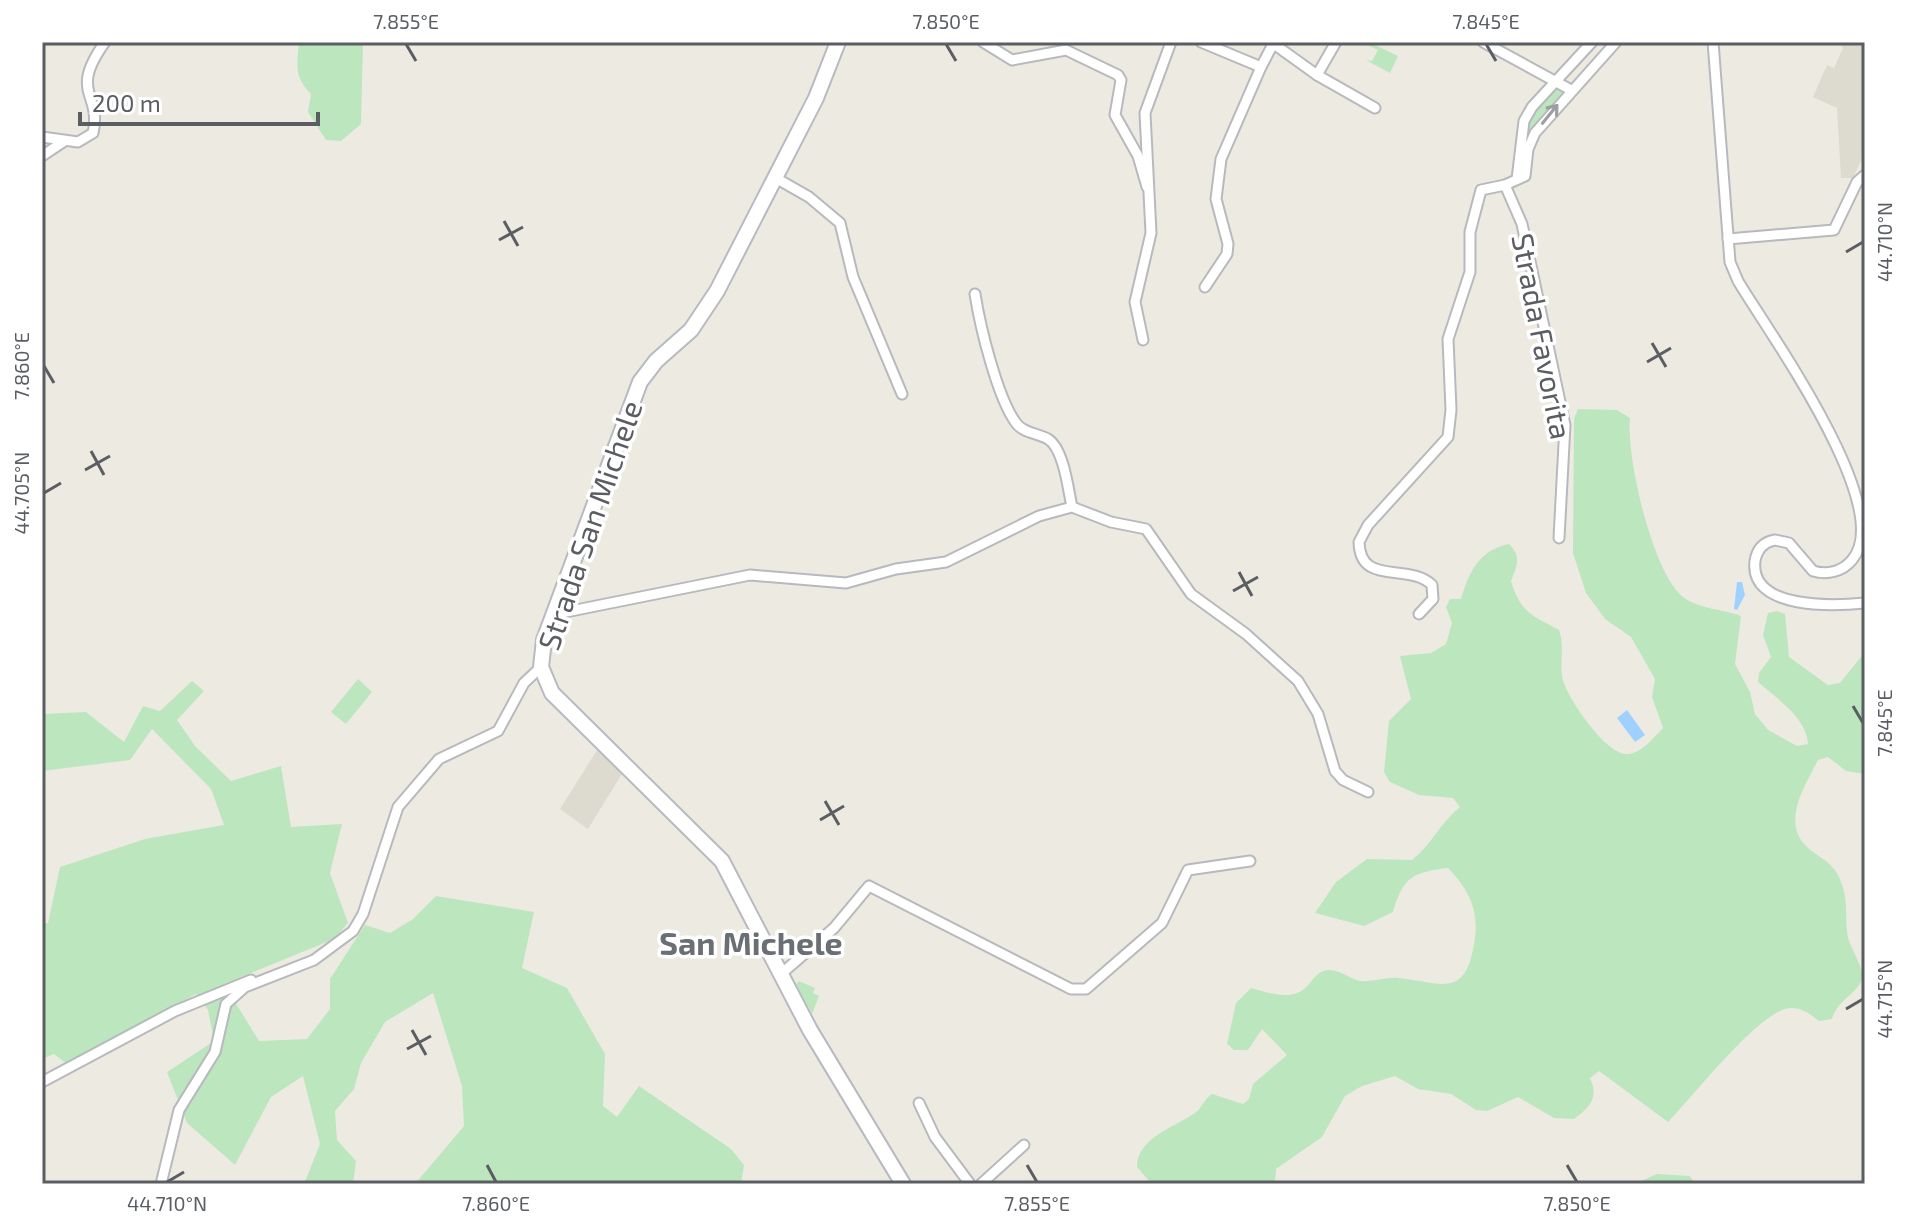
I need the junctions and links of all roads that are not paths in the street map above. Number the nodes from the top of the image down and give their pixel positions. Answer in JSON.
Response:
{"nodes":[{"id":1,"x":105,"y":42,"type":"edge"},
{"id":2,"x":838,"y":42,"type":"edge"},
{"id":3,"x":983,"y":42,"type":"edge"},
{"id":4,"x":1171,"y":42,"type":"edge"},
{"id":5,"x":1201,"y":42,"type":"edge"},
{"id":6,"x":1336,"y":42,"type":"edge"},
{"id":7,"x":1483,"y":42,"type":"edge"},
{"id":8,"x":1592,"y":42,"type":"edge"},
{"id":9,"x":1616,"y":42,"type":"edge"},
{"id":10,"x":1713,"y":42,"type":"edge"},
{"id":11,"x":1272,"y":43,"type":"edge"},
{"id":12,"x":1261,"y":67,"type":"junction"},
{"id":13,"x":1317,"y":75,"type":"junction"},
{"id":14,"x":1557,"y":81,"type":"junction"},
{"id":15,"x":1571,"y":90,"type":"junction"},
{"id":16,"x":1375,"y":108,"type":"dead end"},
{"id":17,"x":42,"y":137,"type":"edge"},
{"id":18,"x":63,"y":142,"type":"junction"},
{"id":19,"x":42,"y":156,"type":"edge"},
{"id":20,"x":1865,"y":175,"type":"edge"},
{"id":21,"x":774,"y":177,"type":"junction"},
{"id":22,"x":1517,"y":179,"type":"junction"},
{"id":23,"x":1505,"y":185,"type":"junction"},
{"id":24,"x":1151,"y":197,"type":"junction"},
{"id":25,"x":1728,"y":239,"type":"junction"},
{"id":26,"x":1205,"y":287,"type":"dead end"},
{"id":27,"x":975,"y":294,"type":"dead end"},
{"id":28,"x":1143,"y":340,"type":"dead end"},
{"id":29,"x":902,"y":394,"type":"dead end"},
{"id":30,"x":1072,"y":507,"type":"junction"},
{"id":31,"x":1559,"y":538,"type":"dead end"},
{"id":32,"x":1865,"y":603,"type":"edge"},
{"id":33,"x":1419,"y":614,"type":"dead end"},
{"id":34,"x":551,"y":615,"type":"junction"},
{"id":35,"x":541,"y":667,"type":"junction"},
{"id":36,"x":1368,"y":792,"type":"dead end"},
{"id":37,"x":1250,"y":861,"type":"dead end"},
{"id":38,"x":781,"y":974,"type":"junction"},
{"id":39,"x":274,"y":977,"type":"junction"},
{"id":40,"x":42,"y":1082,"type":"edge"},
{"id":41,"x":919,"y":1103,"type":"dead end"},
{"id":42,"x":1024,"y":1145,"type":"dead end"},
{"id":43,"x":161,"y":1184,"type":"edge"},
{"id":44,"x":903,"y":1184,"type":"edge"},
{"id":45,"x":970,"y":1184,"type":"edge"},
{"id":46,"x":981,"y":1184,"type":"edge"}],
"edges":[{"from":1,"to":18,"type":"street"},
{"from":2,"to":21,"type":"street","name":"Strada San Michele"},
{"from":3,"to":24,"type":"street"},
{"from":4,"to":24,"type":"street"},
{"from":5,"to":12,"type":"street"},
{"from":6,"to":13,"type":"street"},
{"from":7,"to":14,"type":"street"},
{"from":8,"to":14,"type":"street"},
{"from":9,"to":15,"type":"street"},
{"from":10,"to":25,"type":"street"},
{"from":11,"to":12,"type":"street"},
{"from":11,"to":13,"type":"street"},
{"from":12,"to":26,"type":"street"},
{"from":13,"to":16,"type":"street"},
{"from":14,"to":15,"type":"street"},
{"from":14,"to":22,"type":"street"},
{"from":22,"to":15,"type":"street","one_way":true},
{"from":17,"to":18,"type":"street"},
{"from":18,"to":19,"type":"street"},
{"from":20,"to":25,"type":"street"},
{"from":21,"to":29,"type":"street"},
{"from":21,"to":34,"type":"street","name":"Strada San Michele"},
{"from":22,"to":23,"type":"street","name":"Strada Favorita"},
{"from":23,"to":31,"type":"street","name":"Strada Favorita"},
{"from":23,"to":33,"type":"street","name":"Strada Favorita"},
{"from":24,"to":28,"type":"street"},
{"from":25,"to":32,"type":"street"},
{"from":27,"to":30,"type":"street"},
{"from":30,"to":34,"type":"street"},
{"from":30,"to":36,"type":"street"},
{"from":34,"to":35,"type":"street","name":"Strada San Michele"},
{"from":35,"to":38,"type":"street","name":"Strada San Michele"},
{"from":35,"to":39,"type":"street"},
{"from":37,"to":38,"type":"street"},
{"from":38,"to":44,"type":"street","name":"Strada San Michele"},
{"from":39,"to":40,"type":"street"},
{"from":39,"to":43,"type":"street"},
{"from":41,"to":45,"type":"street"},
{"from":42,"to":46,"type":"street"}]}
